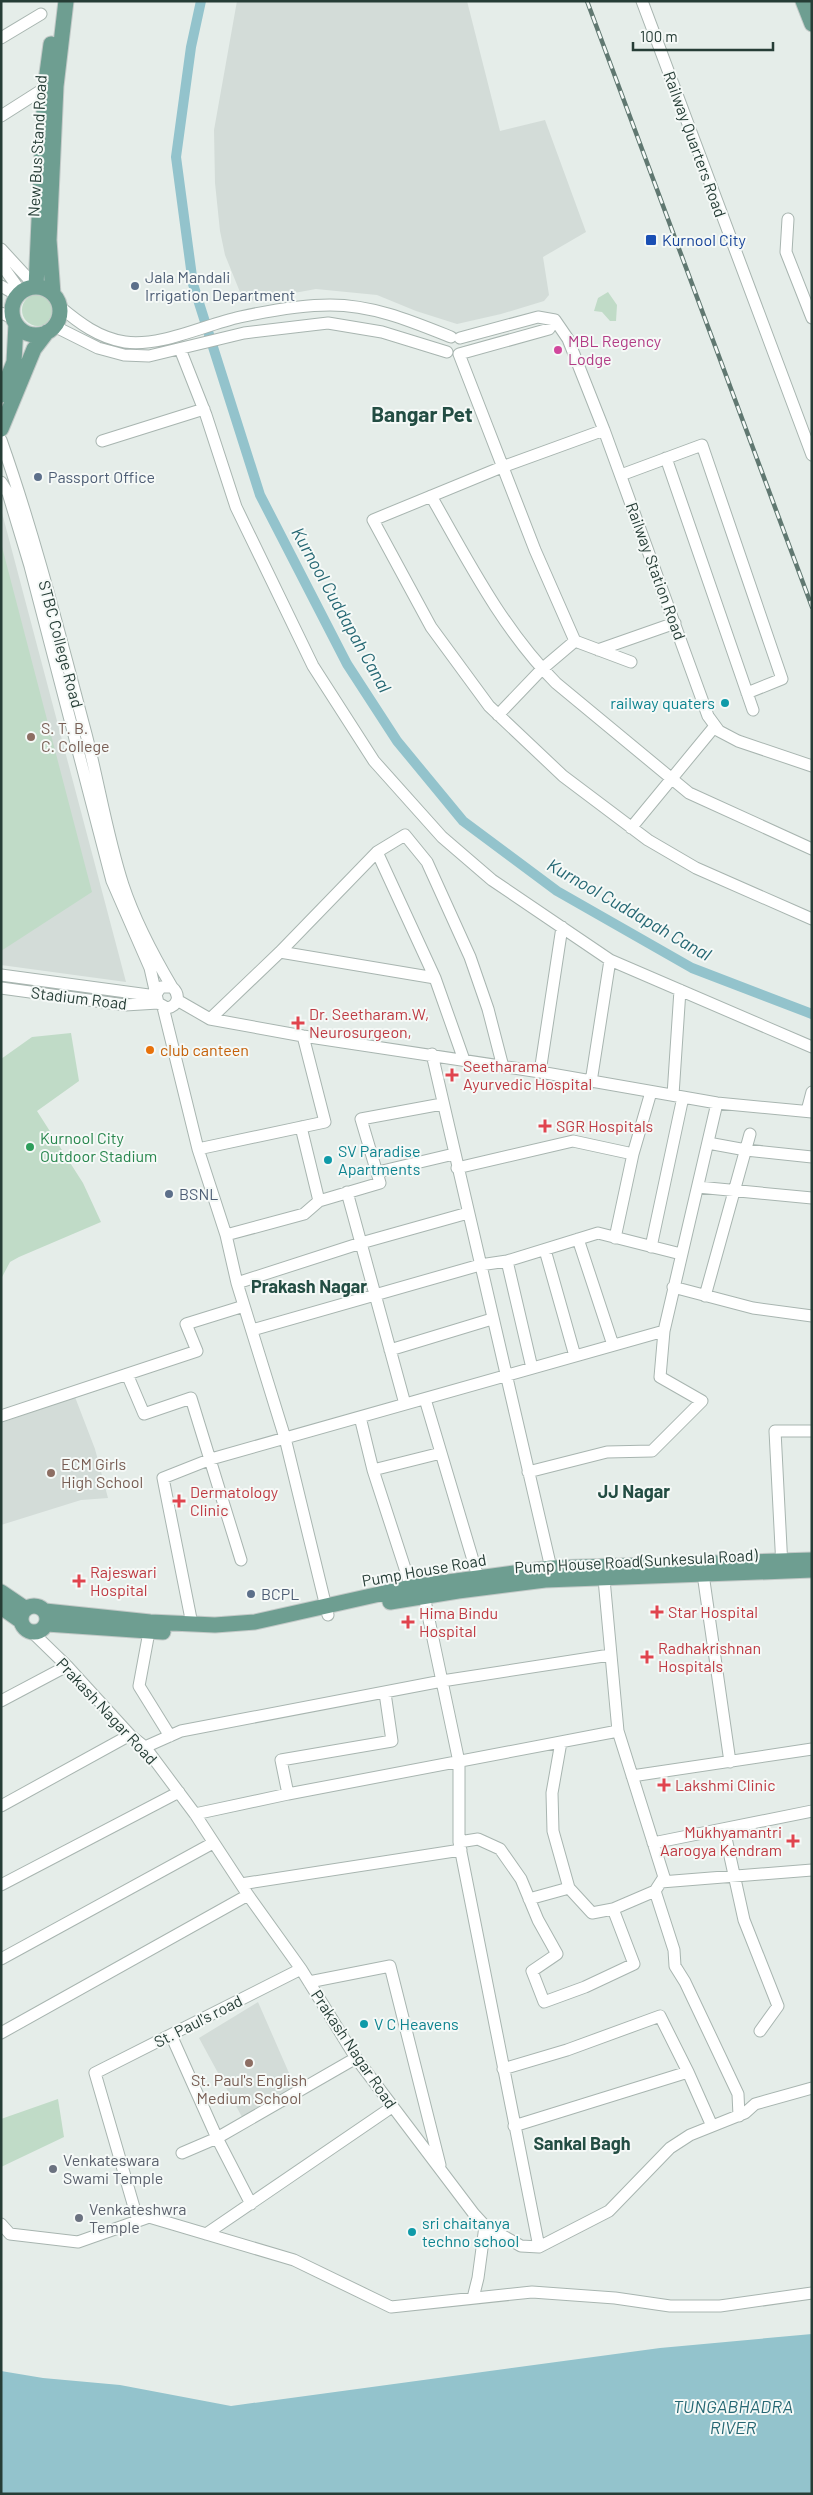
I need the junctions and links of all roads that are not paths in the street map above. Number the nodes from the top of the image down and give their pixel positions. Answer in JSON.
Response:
{"nodes":[{"id":1,"x":57,"y":1,"type":"edge"},
{"id":2,"x":66,"y":1,"type":"edge"},
{"id":3,"x":642,"y":1,"type":"edge"},
{"id":4,"x":807,"y":6,"type":"edge"},
{"id":5,"x":41,"y":14,"type":"dead end"},
{"id":6,"x":812,"y":24,"type":"edge"},
{"id":7,"x":1,"y":38,"type":"edge"},
{"id":8,"x":45,"y":88,"type":"junction"},
{"id":9,"x":1,"y":116,"type":"edge"},
{"id":10,"x":788,"y":219,"type":"dead end"},
{"id":11,"x":1,"y":249,"type":"edge"},
{"id":12,"x":1,"y":264,"type":"edge"},
{"id":13,"x":1,"y":286,"type":"edge"},
{"id":14,"x":36,"y":287,"type":"junction"},
{"id":15,"x":19,"y":294,"type":"junction"},
{"id":16,"x":56,"y":300,"type":"junction"},
{"id":17,"x":10,"y":318,"type":"edge"},
{"id":18,"x":812,"y":318,"type":"edge"},
{"id":19,"x":555,"y":320,"type":"junction"},
{"id":20,"x":50,"y":329,"type":"junction"},
{"id":21,"x":455,"y":338,"type":"junction"},
{"id":22,"x":180,"y":349,"type":"junction"},
{"id":23,"x":453,"y":353,"type":"junction"},
{"id":24,"x":1,"y":395,"type":"edge"},
{"id":25,"x":204,"y":409,"type":"junction"},
{"id":26,"x":1,"y":429,"type":"edge"},
{"id":27,"x":604,"y":430,"type":"junction"},
{"id":28,"x":1,"y":440,"type":"edge"},
{"id":29,"x":102,"y":441,"type":"dead end"},
{"id":30,"x":812,"y":455,"type":"edge"},
{"id":31,"x":666,"y":458,"type":"junction"},
{"id":32,"x":502,"y":467,"type":"junction"},
{"id":33,"x":621,"y":475,"type":"junction"},
{"id":34,"x":1,"y":482,"type":"edge"},
{"id":35,"x":431,"y":496,"type":"junction"},
{"id":36,"x":675,"y":623,"type":"junction"},
{"id":37,"x":575,"y":642,"type":"junction"},
{"id":38,"x":598,"y":650,"type":"junction"},
{"id":39,"x":631,"y":662,"type":"dead end"},
{"id":40,"x":542,"y":669,"type":"junction"},
{"id":41,"x":747,"y":693,"type":"junction"},
{"id":42,"x":753,"y":710,"type":"dead end"},
{"id":43,"x":498,"y":715,"type":"junction"},
{"id":44,"x":715,"y":726,"type":"junction"},
{"id":45,"x":812,"y":766,"type":"edge"},
{"id":46,"x":672,"y":779,"type":"junction"},
{"id":47,"x":631,"y":828,"type":"junction"},
{"id":48,"x":812,"y":848,"type":"edge"},
{"id":49,"x":377,"y":852,"type":"junction"},
{"id":50,"x":812,"y":919,"type":"edge"},
{"id":51,"x":562,"y":927,"type":"junction"},
{"id":52,"x":280,"y":952,"type":"junction"},
{"id":53,"x":610,"y":960,"type":"junction"},
{"id":54,"x":1,"y":975,"type":"edge"},
{"id":55,"x":434,"y":978,"type":"junction"},
{"id":56,"x":172,"y":987,"type":"junction"},
{"id":57,"x":1,"y":988,"type":"edge"},
{"id":58,"x":680,"y":990,"type":"junction"},
{"id":59,"x":158,"y":1000,"type":"junction"},
{"id":60,"x":178,"y":1000,"type":"junction"},
{"id":61,"x":210,"y":1018,"type":"junction"},
{"id":62,"x":303,"y":1036,"type":"junction"},
{"id":63,"x":812,"y":1047,"type":"edge"},
{"id":64,"x":432,"y":1054,"type":"junction"},
{"id":65,"x":464,"y":1060,"type":"junction"},
{"id":66,"x":504,"y":1067,"type":"junction"},
{"id":67,"x":540,"y":1072,"type":"junction"},
{"id":68,"x":591,"y":1082,"type":"junction"},
{"id":69,"x":651,"y":1092,"type":"junction"},
{"id":70,"x":812,"y":1092,"type":"edge"},
{"id":71,"x":678,"y":1096,"type":"junction"},
{"id":72,"x":717,"y":1103,"type":"junction"},
{"id":73,"x":442,"y":1104,"type":"junction"},
{"id":74,"x":809,"y":1111,"type":"edge"},
{"id":75,"x":301,"y":1127,"type":"junction"},
{"id":76,"x":750,"y":1134,"type":"dead end"},
{"id":77,"x":708,"y":1143,"type":"junction"},
{"id":78,"x":198,"y":1149,"type":"junction"},
{"id":79,"x":746,"y":1150,"type":"junction"},
{"id":80,"x":454,"y":1154,"type":"junction"},
{"id":81,"x":633,"y":1154,"type":"junction"},
{"id":82,"x":812,"y":1157,"type":"edge"},
{"id":83,"x":457,"y":1168,"type":"junction"},
{"id":84,"x":378,"y":1172,"type":"junction"},
{"id":85,"x":698,"y":1187,"type":"junction"},
{"id":86,"x":735,"y":1190,"type":"junction"},
{"id":87,"x":347,"y":1192,"type":"junction"},
{"id":88,"x":812,"y":1198,"type":"edge"},
{"id":89,"x":319,"y":1201,"type":"junction"},
{"id":90,"x":468,"y":1213,"type":"junction"},
{"id":91,"x":226,"y":1235,"type":"junction"},
{"id":92,"x":615,"y":1238,"type":"junction"},
{"id":93,"x":578,"y":1239,"type":"junction"},
{"id":94,"x":361,"y":1243,"type":"junction"},
{"id":95,"x":651,"y":1247,"type":"junction"},
{"id":96,"x":545,"y":1250,"type":"junction"},
{"id":97,"x":681,"y":1254,"type":"junction"},
{"id":98,"x":507,"y":1261,"type":"junction"},
{"id":99,"x":480,"y":1265,"type":"junction"},
{"id":100,"x":237,"y":1283,"type":"junction"},
{"id":101,"x":673,"y":1287,"type":"junction"},
{"id":102,"x":375,"y":1294,"type":"junction"},
{"id":103,"x":705,"y":1296,"type":"junction"},
{"id":104,"x":244,"y":1306,"type":"junction"},
{"id":105,"x":812,"y":1316,"type":"edge"},
{"id":106,"x":492,"y":1319,"type":"junction"},
{"id":107,"x":252,"y":1330,"type":"junction"},
{"id":108,"x":664,"y":1331,"type":"junction"},
{"id":109,"x":613,"y":1345,"type":"junction"},
{"id":110,"x":390,"y":1350,"type":"junction"},
{"id":111,"x":575,"y":1356,"type":"junction"},
{"id":112,"x":532,"y":1368,"type":"junction"},
{"id":113,"x":127,"y":1374,"type":"junction"},
{"id":114,"x":506,"y":1376,"type":"junction"},
{"id":115,"x":425,"y":1399,"type":"junction"},
{"id":116,"x":405,"y":1404,"type":"junction"},
{"id":117,"x":1,"y":1416,"type":"edge"},
{"id":118,"x":360,"y":1417,"type":"junction"},
{"id":119,"x":812,"y":1431,"type":"edge"},
{"id":120,"x":285,"y":1438,"type":"junction"},
{"id":121,"x":441,"y":1453,"type":"junction"},
{"id":122,"x":211,"y":1459,"type":"junction"},
{"id":123,"x":373,"y":1470,"type":"junction"},
{"id":124,"x":528,"y":1472,"type":"junction"},
{"id":125,"x":241,"y":1560,"type":"dead end"},
{"id":126,"x":812,"y":1560,"type":"edge"},
{"id":127,"x":782,"y":1566,"type":"junction"},
{"id":128,"x":551,"y":1568,"type":"junction"},
{"id":129,"x":812,"y":1570,"type":"edge"},
{"id":130,"x":703,"y":1574,"type":"junction"},
{"id":131,"x":478,"y":1577,"type":"junction"},
{"id":132,"x":604,"y":1579,"type":"junction"},
{"id":133,"x":412,"y":1588,"type":"junction"},
{"id":134,"x":1,"y":1592,"type":"edge"},
{"id":135,"x":424,"y":1596,"type":"junction"},
{"id":136,"x":1,"y":1607,"type":"edge"},
{"id":137,"x":327,"y":1611,"type":"junction"},
{"id":138,"x":23,"y":1615,"type":"junction"},
{"id":139,"x":46,"y":1618,"type":"junction"},
{"id":140,"x":192,"y":1624,"type":"junction"},
{"id":141,"x":149,"y":1632,"type":"junction"},
{"id":142,"x":33,"y":1633,"type":"junction"},
{"id":143,"x":610,"y":1655,"type":"junction"},
{"id":144,"x":67,"y":1666,"type":"junction"},
{"id":145,"x":442,"y":1681,"type":"junction"},
{"id":146,"x":385,"y":1693,"type":"junction"},
{"id":147,"x":1,"y":1701,"type":"edge"},
{"id":148,"x":618,"y":1731,"type":"junction"},
{"id":149,"x":130,"y":1735,"type":"junction"},
{"id":150,"x":170,"y":1736,"type":"junction"},
{"id":151,"x":561,"y":1742,"type":"junction"},
{"id":152,"x":144,"y":1747,"type":"junction"},
{"id":153,"x":812,"y":1749,"type":"edge"},
{"id":154,"x":459,"y":1762,"type":"junction"},
{"id":155,"x":730,"y":1762,"type":"junction"},
{"id":156,"x":632,"y":1776,"type":"junction"},
{"id":157,"x":179,"y":1792,"type":"junction"},
{"id":158,"x":288,"y":1794,"type":"junction"},
{"id":159,"x":1,"y":1806,"type":"edge"},
{"id":160,"x":812,"y":1812,"type":"edge"},
{"id":161,"x":195,"y":1814,"type":"junction"},
{"id":162,"x":724,"y":1829,"type":"junction"},
{"id":163,"x":214,"y":1843,"type":"junction"},
{"id":164,"x":653,"y":1843,"type":"junction"},
{"id":165,"x":460,"y":1846,"type":"junction"},
{"id":166,"x":812,"y":1870,"type":"edge"},
{"id":167,"x":734,"y":1876,"type":"junction"},
{"id":168,"x":241,"y":1884,"type":"junction"},
{"id":169,"x":1,"y":1885,"type":"edge"},
{"id":170,"x":658,"y":1887,"type":"junction"},
{"id":171,"x":569,"y":1888,"type":"junction"},
{"id":172,"x":248,"y":1895,"type":"junction"},
{"id":173,"x":529,"y":1899,"type":"junction"},
{"id":174,"x":612,"y":1909,"type":"junction"},
{"id":175,"x":1,"y":1959,"type":"edge"},
{"id":176,"x":301,"y":1969,"type":"junction"},
{"id":177,"x":309,"y":1982,"type":"junction"},
{"id":178,"x":760,"y":2031,"type":"dead end"},
{"id":179,"x":1,"y":2033,"type":"edge"},
{"id":180,"x":171,"y":2035,"type":"junction"},
{"id":181,"x":356,"y":2058,"type":"junction"},
{"id":182,"x":503,"y":2069,"type":"junction"},
{"id":183,"x":688,"y":2072,"type":"junction"},
{"id":184,"x":812,"y":2088,"type":"edge"},
{"id":185,"x":392,"y":2107,"type":"junction"},
{"id":186,"x":742,"y":2115,"type":"junction"},
{"id":187,"x":514,"y":2126,"type":"junction"},
{"id":188,"x":712,"y":2126,"type":"junction"},
{"id":189,"x":217,"y":2138,"type":"junction"},
{"id":190,"x":182,"y":2153,"type":"dead end"},
{"id":191,"x":441,"y":2171,"type":"junction"},
{"id":192,"x":251,"y":2204,"type":"junction"},
{"id":193,"x":138,"y":2221,"type":"junction"},
{"id":194,"x":1,"y":2224,"type":"edge"},
{"id":195,"x":485,"y":2226,"type":"junction"},
{"id":196,"x":206,"y":2234,"type":"junction"},
{"id":197,"x":539,"y":2247,"type":"junction"},
{"id":198,"x":812,"y":2293,"type":"edge"},
{"id":199,"x":473,"y":2298,"type":"junction"}],
"edges":[{"from":1,"to":8,"type":"main road","name":"New Bus Stand Road"},
{"from":2,"to":16,"type":"main road","name":"New Bus Stand Road"},
{"from":3,"to":30,"type":"street","name":"Railway Quarters Road"},
{"from":4,"to":6,"type":"main road"},
{"from":5,"to":7,"type":"street"},
{"from":8,"to":9,"type":"street"},
{"from":8,"to":14,"type":"main road","name":"New Bus Stand Road"},
{"from":10,"to":18,"type":"street"},
{"from":11,"to":14,"type":"street"},
{"from":12,"to":15,"type":"street"},
{"from":13,"to":15,"type":"street"},
{"from":14,"to":15,"type":"main road"},
{"from":14,"to":16,"type":"main road"},
{"from":15,"to":17,"type":"main road"},
{"from":16,"to":20,"type":"main road"},
{"from":16,"to":21,"type":"street"},
{"from":17,"to":20,"type":"main road"},
{"from":17,"to":24,"type":"main road"},
{"from":19,"to":21,"type":"street"},
{"from":19,"to":23,"type":"street"},
{"from":19,"to":27,"type":"street","name":"Railway Station Road"},
{"from":20,"to":22,"type":"street"},
{"from":20,"to":26,"type":"main road"},
{"from":21,"to":23,"type":"street"},
{"from":22,"to":23,"type":"street"},
{"from":22,"to":25,"type":"street"},
{"from":23,"to":32,"type":"street"},
{"from":25,"to":29,"type":"street"},
{"from":25,"to":51,"type":"street"},
{"from":27,"to":32,"type":"street"},
{"from":27,"to":33,"type":"street","name":"Railway Station Road"},
{"from":28,"to":56,"type":"street","name":"STBC College Road"},
{"from":31,"to":33,"type":"street"},
{"from":31,"to":41,"type":"street"},
{"from":31,"to":41,"type":"street"},
{"from":32,"to":35,"type":"street"},
{"from":32,"to":37,"type":"street"},
{"from":33,"to":36,"type":"street","name":"Railway Station Road"},
{"from":34,"to":59,"type":"street","name":"STBC College Road"},
{"from":35,"to":40,"type":"street"},
{"from":35,"to":43,"type":"street"},
{"from":36,"to":38,"type":"street"},
{"from":36,"to":44,"type":"street","name":"Railway Station Road"},
{"from":37,"to":38,"type":"street"},
{"from":37,"to":40,"type":"street"},
{"from":38,"to":39,"type":"street"},
{"from":40,"to":43,"type":"street"},
{"from":40,"to":46,"type":"street"},
{"from":41,"to":42,"type":"street"},
{"from":43,"to":47,"type":"street"},
{"from":44,"to":45,"type":"street","name":"Railway Station Road"},
{"from":44,"to":46,"type":"street"},
{"from":46,"to":47,"type":"street"},
{"from":46,"to":48,"type":"street"},
{"from":47,"to":50,"type":"street"},
{"from":49,"to":52,"type":"street"},
{"from":49,"to":55,"type":"street"},
{"from":49,"to":66,"type":"street"},
{"from":51,"to":53,"type":"street"},
{"from":51,"to":67,"type":"street"},
{"from":52,"to":55,"type":"street"},
{"from":52,"to":61,"type":"street"},
{"from":53,"to":58,"type":"street"},
{"from":53,"to":68,"type":"street"},
{"from":54,"to":59,"type":"street","name":"Stadium Road"},
{"from":55,"to":65,"type":"street"},
{"from":56,"to":59,"type":"street"},
{"from":56,"to":60,"type":"street"},
{"from":57,"to":59,"type":"street","name":"Stadium Road"},
{"from":58,"to":63,"type":"street"},
{"from":58,"to":71,"type":"street"},
{"from":59,"to":60,"type":"street"},
{"from":59,"to":78,"type":"street","name":"STBC College Road"},
{"from":60,"to":61,"type":"street"},
{"from":61,"to":62,"type":"street"},
{"from":62,"to":64,"type":"street"},
{"from":62,"to":75,"type":"street"},
{"from":64,"to":65,"type":"street"},
{"from":64,"to":73,"type":"street"},
{"from":65,"to":66,"type":"street"},
{"from":66,"to":67,"type":"street"},
{"from":67,"to":68,"type":"street"},
{"from":68,"to":69,"type":"street"},
{"from":69,"to":71,"type":"street"},
{"from":69,"to":81,"type":"street"},
{"from":70,"to":74,"type":"street"},
{"from":71,"to":72,"type":"street"},
{"from":71,"to":95,"type":"street"},
{"from":72,"to":74,"type":"street"},
{"from":72,"to":77,"type":"street"},
{"from":73,"to":80,"type":"street"},
{"from":73,"to":84,"type":"street"},
{"from":75,"to":78,"type":"street"},
{"from":75,"to":89,"type":"street"},
{"from":76,"to":79,"type":"street"},
{"from":77,"to":79,"type":"street"},
{"from":77,"to":85,"type":"street"},
{"from":78,"to":91,"type":"street","name":"STBC College Road"},
{"from":79,"to":82,"type":"street"},
{"from":79,"to":86,"type":"street"},
{"from":80,"to":83,"type":"street"},
{"from":80,"to":84,"type":"street"},
{"from":81,"to":83,"type":"street"},
{"from":81,"to":92,"type":"street"},
{"from":83,"to":90,"type":"street"},
{"from":84,"to":87,"type":"street"},
{"from":85,"to":86,"type":"street"},
{"from":85,"to":97,"type":"street"},
{"from":86,"to":88,"type":"street"},
{"from":86,"to":103,"type":"street"},
{"from":87,"to":89,"type":"street"},
{"from":87,"to":94,"type":"street"},
{"from":89,"to":91,"type":"street"},
{"from":90,"to":94,"type":"street"},
{"from":90,"to":99,"type":"street"},
{"from":91,"to":100,"type":"street","name":"STBC College Road"},
{"from":92,"to":93,"type":"street"},
{"from":92,"to":95,"type":"street"},
{"from":93,"to":96,"type":"street"},
{"from":93,"to":109,"type":"street"},
{"from":94,"to":100,"type":"street"},
{"from":94,"to":102,"type":"street"},
{"from":95,"to":97,"type":"street"},
{"from":96,"to":98,"type":"street"},
{"from":96,"to":111,"type":"street"},
{"from":97,"to":101,"type":"street"},
{"from":98,"to":99,"type":"street"},
{"from":98,"to":112,"type":"street"},
{"from":99,"to":102,"type":"street"},
{"from":99,"to":106,"type":"street"},
{"from":100,"to":104,"type":"street","name":"STBC College Road"},
{"from":101,"to":103,"type":"street"},
{"from":101,"to":108,"type":"street"},
{"from":102,"to":107,"type":"street"},
{"from":102,"to":110,"type":"street"},
{"from":103,"to":105,"type":"street"},
{"from":104,"to":107,"type":"street","name":"STBC College Road"},
{"from":104,"to":113,"type":"street"},
{"from":106,"to":110,"type":"street"},
{"from":106,"to":114,"type":"street"},
{"from":107,"to":120,"type":"street","name":"STBC College Road"},
{"from":108,"to":109,"type":"street"},
{"from":108,"to":124,"type":"street"},
{"from":109,"to":111,"type":"street"},
{"from":110,"to":116,"type":"street"},
{"from":111,"to":112,"type":"street"},
{"from":112,"to":114,"type":"street"},
{"from":113,"to":117,"type":"street"},
{"from":113,"to":122,"type":"street"},
{"from":114,"to":115,"type":"street"},
{"from":114,"to":124,"type":"street"},
{"from":115,"to":116,"type":"street"},
{"from":115,"to":121,"type":"street"},
{"from":116,"to":118,"type":"street"},
{"from":118,"to":120,"type":"street"},
{"from":118,"to":123,"type":"street"},
{"from":119,"to":127,"type":"street"},
{"from":120,"to":122,"type":"street"},
{"from":120,"to":137,"type":"street","name":"STBC College Road"},
{"from":121,"to":123,"type":"street"},
{"from":121,"to":131,"type":"street"},
{"from":122,"to":125,"type":"street"},
{"from":122,"to":140,"type":"street"},
{"from":123,"to":133,"type":"street"},
{"from":124,"to":128,"type":"street"},
{"from":126,"to":127,"type":"main road","name":"Pump House Road"},
{"from":127,"to":128,"type":"main road","name":"Pump House Road"},
{"from":127,"to":129,"type":"main road","name":"Pump House Road(Sunkesula Road)"},
{"from":127,"to":130,"type":"main road","name":"Pump House Road(Sunkesula Road)"},
{"from":128,"to":131,"type":"main road","name":"Pump House Road"},
{"from":130,"to":132,"type":"main road","name":"Pump House Road(Sunkesula Road)"},
{"from":130,"to":155,"type":"street"},
{"from":131,"to":133,"type":"main road","name":"Pump House Road"},
{"from":132,"to":135,"type":"main road","name":"Pump House Road(Sunkesula Road)"},
{"from":132,"to":143,"type":"street"},
{"from":133,"to":135,"type":"street"},
{"from":133,"to":137,"type":"main road","name":"Pump House Road"},
{"from":134,"to":138,"type":"main road"},
{"from":135,"to":137,"type":"main road","name":"Pump House Road(Sunkesula Road)"},
{"from":135,"to":145,"type":"street"},
{"from":136,"to":138,"type":"main road"},
{"from":137,"to":140,"type":"main road","name":"Pump House Road"},
{"from":137,"to":141,"type":"main road","name":"Pump House Road(Sunkesula Road)"},
{"from":138,"to":139,"type":"main road"},
{"from":138,"to":142,"type":"main road"},
{"from":139,"to":140,"type":"main road","name":"Pump House Road"},
{"from":139,"to":141,"type":"main road","name":"Pump House Road(Sunkesula Road)"},
{"from":139,"to":142,"type":"main road"},
{"from":141,"to":150,"type":"street"},
{"from":142,"to":144,"type":"street","name":"Prakash Nagar Road"},
{"from":143,"to":145,"type":"street"},
{"from":143,"to":148,"type":"street"},
{"from":144,"to":147,"type":"street"},
{"from":144,"to":149,"type":"street","name":"Prakash Nagar Road"},
{"from":145,"to":146,"type":"street"},
{"from":145,"to":154,"type":"street"},
{"from":146,"to":150,"type":"street"},
{"from":146,"to":158,"type":"street"},
{"from":148,"to":151,"type":"street"},
{"from":148,"to":156,"type":"street"},
{"from":149,"to":152,"type":"street","name":"Prakash Nagar Road"},
{"from":149,"to":159,"type":"street"},
{"from":150,"to":152,"type":"street"},
{"from":151,"to":154,"type":"street"},
{"from":151,"to":171,"type":"street"},
{"from":152,"to":157,"type":"street","name":"Prakash Nagar Road"},
{"from":153,"to":155,"type":"street"},
{"from":154,"to":158,"type":"street"},
{"from":154,"to":165,"type":"street"},
{"from":155,"to":156,"type":"street"},
{"from":156,"to":164,"type":"street"},
{"from":157,"to":161,"type":"street","name":"Prakash Nagar Road"},
{"from":157,"to":169,"type":"street"},
{"from":158,"to":161,"type":"street"},
{"from":160,"to":162,"type":"street"},
{"from":161,"to":163,"type":"street","name":"Prakash Nagar Road"},
{"from":162,"to":164,"type":"street"},
{"from":162,"to":167,"type":"street"},
{"from":163,"to":168,"type":"street","name":"Prakash Nagar Road"},
{"from":163,"to":175,"type":"street"},
{"from":164,"to":170,"type":"street"},
{"from":165,"to":168,"type":"street"},
{"from":165,"to":173,"type":"street"},
{"from":165,"to":182,"type":"street"},
{"from":166,"to":167,"type":"street"},
{"from":167,"to":170,"type":"street"},
{"from":167,"to":178,"type":"street"},
{"from":168,"to":172,"type":"street","name":"Prakash Nagar Road"},
{"from":170,"to":174,"type":"street"},
{"from":170,"to":186,"type":"street"},
{"from":171,"to":173,"type":"street"},
{"from":171,"to":174,"type":"street"},
{"from":172,"to":176,"type":"street","name":"Prakash Nagar Road"},
{"from":172,"to":179,"type":"street"},
{"from":173,"to":174,"type":"street"},
{"from":176,"to":177,"type":"street","name":"Prakash Nagar Road"},
{"from":176,"to":180,"type":"street","name":"St. Paul's road"},
{"from":177,"to":181,"type":"street","name":"Prakash Nagar Road"},
{"from":177,"to":191,"type":"street"},
{"from":180,"to":189,"type":"street"},
{"from":180,"to":193,"type":"street","name":"St. Paul's road"},
{"from":181,"to":185,"type":"street","name":"Prakash Nagar Road"},
{"from":181,"to":189,"type":"street"},
{"from":182,"to":183,"type":"street"},
{"from":182,"to":187,"type":"street"},
{"from":183,"to":187,"type":"street"},
{"from":183,"to":188,"type":"street"},
{"from":184,"to":186,"type":"street"},
{"from":185,"to":191,"type":"street","name":"Prakash Nagar Road"},
{"from":185,"to":192,"type":"street"},
{"from":186,"to":188,"type":"street"},
{"from":187,"to":197,"type":"street"},
{"from":188,"to":197,"type":"street"},
{"from":189,"to":190,"type":"street"},
{"from":189,"to":192,"type":"street"},
{"from":191,"to":195,"type":"street","name":"Prakash Nagar Road"},
{"from":192,"to":196,"type":"street"},
{"from":193,"to":194,"type":"street"},
{"from":193,"to":196,"type":"street"},
{"from":195,"to":197,"type":"street","name":"Prakash Nagar Road"},
{"from":195,"to":199,"type":"street"},
{"from":196,"to":199,"type":"street"},
{"from":198,"to":199,"type":"street"}]}
